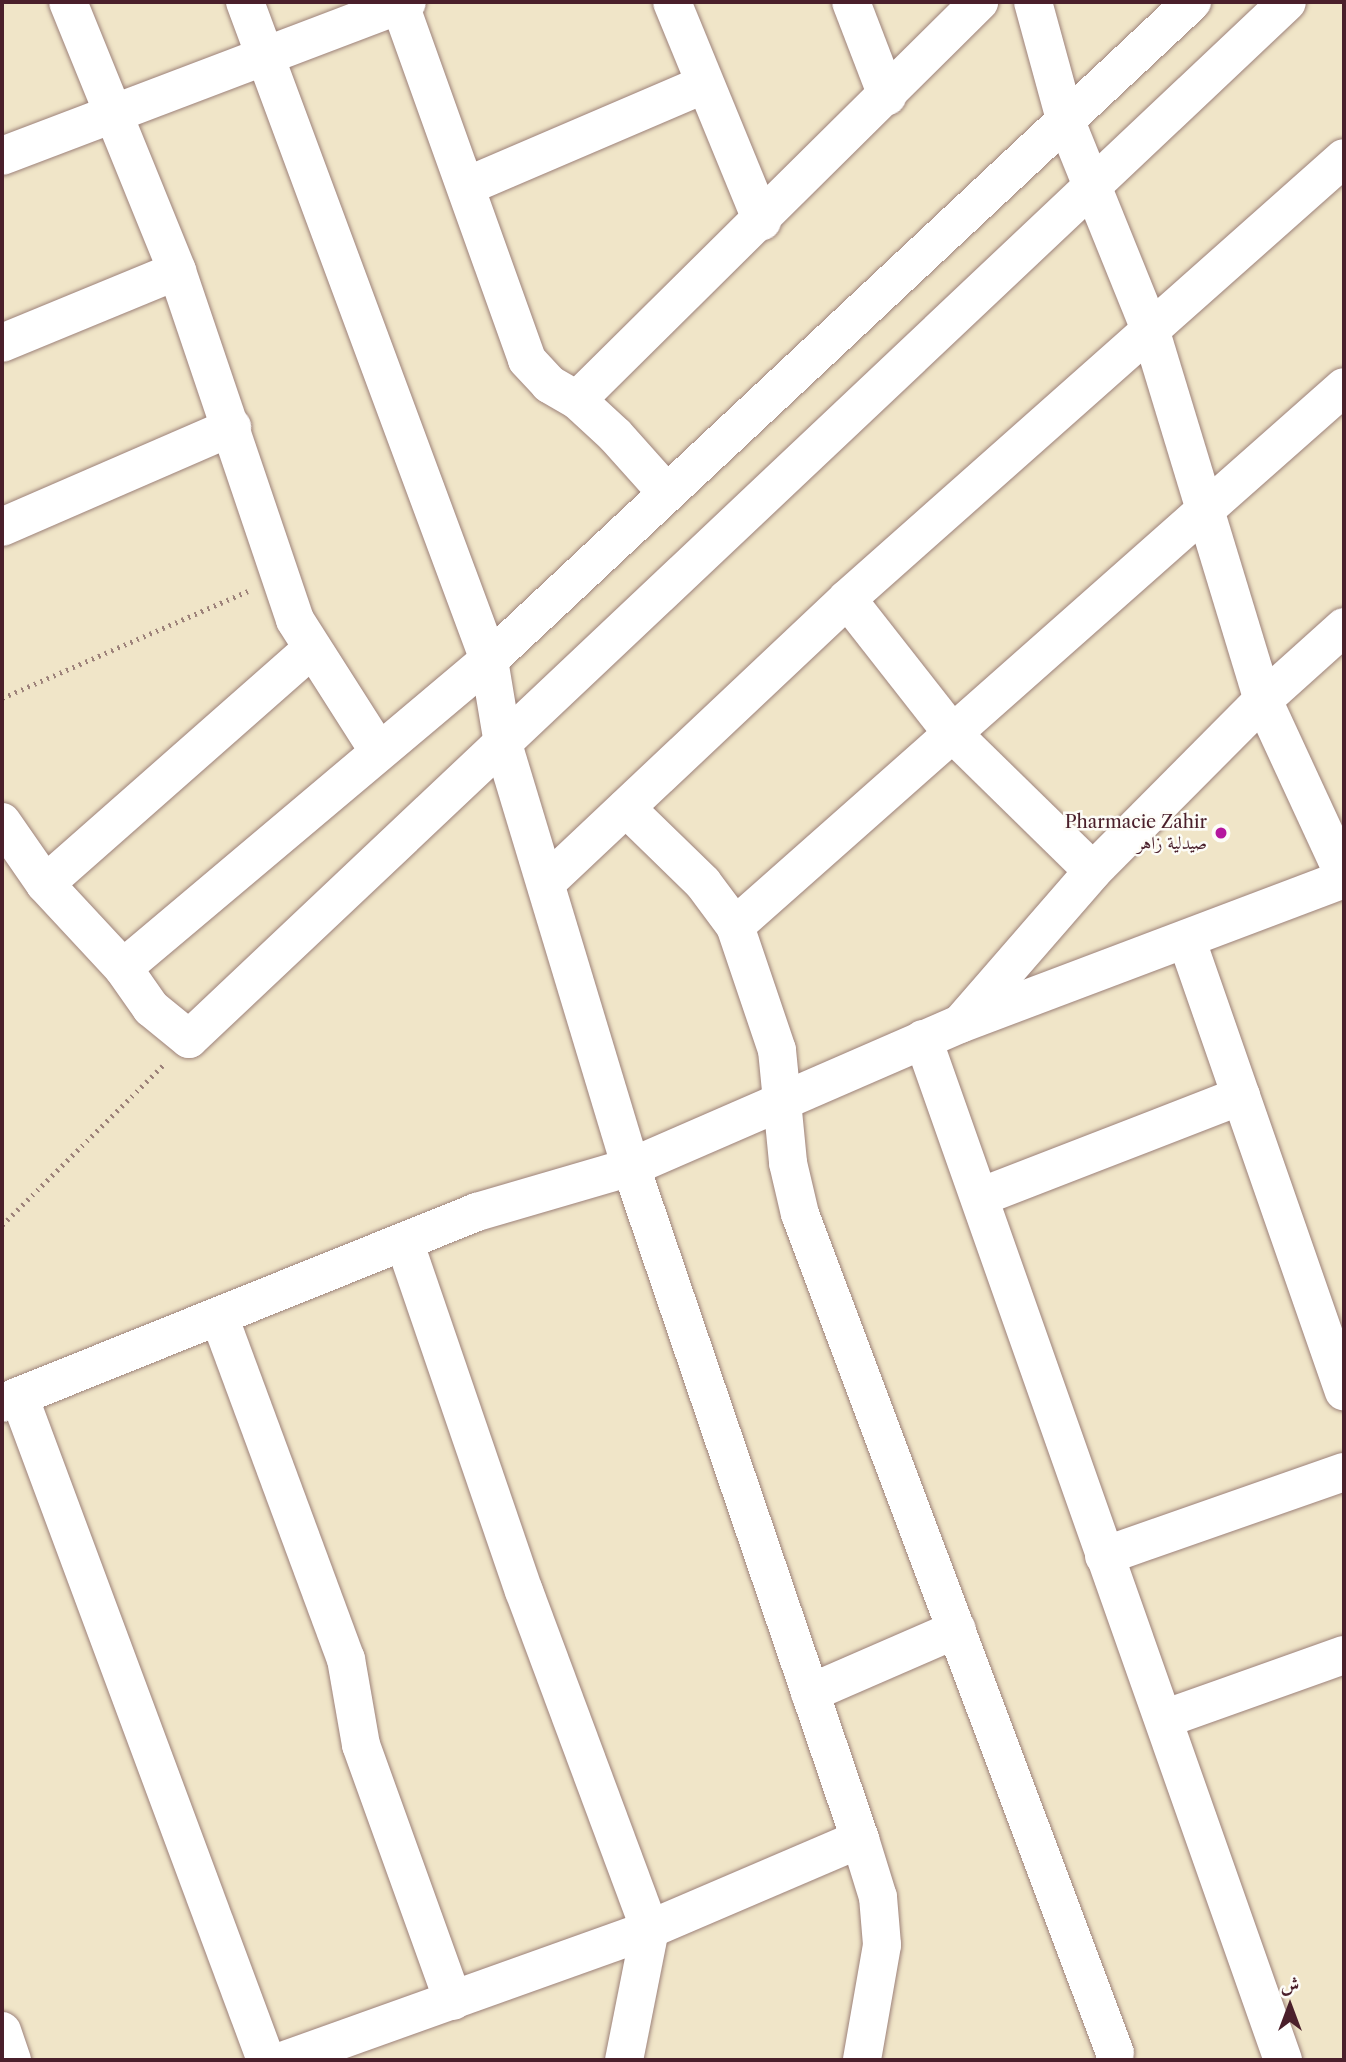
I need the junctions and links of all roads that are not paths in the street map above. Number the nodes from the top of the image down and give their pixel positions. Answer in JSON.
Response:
{"nodes":[{"id":1,"x":68,"y":2,"type":"edge"},
{"id":2,"x":244,"y":2,"type":"edge"},
{"id":3,"x":672,"y":2,"type":"edge"},
{"id":4,"x":851,"y":2,"type":"edge"},
{"id":5,"x":979,"y":2,"type":"edge"},
{"id":6,"x":1033,"y":2,"type":"edge"},
{"id":7,"x":1192,"y":2,"type":"edge"},
{"id":8,"x":1287,"y":2,"type":"edge"},
{"id":9,"x":402,"y":3,"type":"edge"},
{"id":10,"x":264,"y":55,"type":"junction"},
{"id":11,"x":703,"y":85,"type":"junction"},
{"id":12,"x":887,"y":96,"type":"junction"},
{"id":13,"x":113,"y":111,"type":"junction"},
{"id":14,"x":1065,"y":119,"type":"junction"},
{"id":15,"x":2,"y":156,"type":"edge"},
{"id":16,"x":1344,"y":158,"type":"edge"},
{"id":17,"x":467,"y":186,"type":"junction"},
{"id":18,"x":1089,"y":186,"type":"junction"},
{"id":19,"x":762,"y":221,"type":"junction"},
{"id":20,"x":177,"y":271,"type":"junction"},
{"id":21,"x":1152,"y":332,"type":"junction"},
{"id":22,"x":2,"y":344,"type":"edge"},
{"id":23,"x":1344,"y":387,"type":"edge"},
{"id":24,"x":578,"y":400,"type":"junction"},
{"id":25,"x":232,"y":427,"type":"junction"},
{"id":26,"x":666,"y":492,"type":"junction"},
{"id":27,"x":1202,"y":512,"type":"junction"},
{"id":28,"x":2,"y":527,"type":"edge"},
{"id":29,"x":847,"y":599,"type":"junction"},
{"id":30,"x":1344,"y":627,"type":"edge"},
{"id":31,"x":310,"y":650,"type":"junction"},
{"id":32,"x":489,"y":660,"type":"junction"},
{"id":33,"x":1263,"y":700,"type":"junction"},
{"id":34,"x":952,"y":733,"type":"junction"},
{"id":35,"x":503,"y":744,"type":"junction"},
{"id":36,"x":379,"y":752,"type":"junction"},
{"id":37,"x":626,"y":808,"type":"junction"},
{"id":38,"x":2,"y":822,"type":"edge"},
{"id":39,"x":1093,"y":871,"type":"junction"},
{"id":40,"x":1344,"y":877,"type":"edge"},
{"id":41,"x":547,"y":882,"type":"junction"},
{"id":42,"x":45,"y":884,"type":"junction"},
{"id":43,"x":736,"y":926,"type":"junction"},
{"id":44,"x":1187,"y":941,"type":"junction"},
{"id":45,"x":122,"y":968,"type":"junction"},
{"id":46,"x":960,"y":1024,"type":"junction"},
{"id":47,"x":923,"y":1039,"type":"junction"},
{"id":48,"x":1241,"y":1096,"type":"junction"},
{"id":49,"x":785,"y":1099,"type":"junction"},
{"id":50,"x":631,"y":1167,"type":"junction"},
{"id":51,"x":980,"y":1197,"type":"junction"},
{"id":52,"x":405,"y":1244,"type":"junction"},
{"id":53,"x":220,"y":1319,"type":"junction"},
{"id":54,"x":1344,"y":1391,"type":"edge"},
{"id":55,"x":10,"y":1400,"type":"edge"},
{"id":56,"x":1344,"y":1472,"type":"edge"},
{"id":57,"x":1104,"y":1556,"type":"junction"},
{"id":58,"x":957,"y":1629,"type":"junction"},
{"id":59,"x":1344,"y":1656,"type":"edge"},
{"id":60,"x":810,"y":1693,"type":"junction"},
{"id":61,"x":1164,"y":1720,"type":"junction"},
{"id":62,"x":860,"y":1839,"type":"junction"},
{"id":63,"x":650,"y":1929,"type":"junction"},
{"id":64,"x":453,"y":2001,"type":"junction"},
{"id":65,"x":2,"y":2031,"type":"edge"},
{"id":66,"x":1115,"y":2053,"type":"dead end"},
{"id":67,"x":12,"y":2060,"type":"edge"},
{"id":68,"x":266,"y":2060,"type":"edge"},
{"id":69,"x":285,"y":2060,"type":"edge"},
{"id":70,"x":624,"y":2060,"type":"edge"},
{"id":71,"x":862,"y":2060,"type":"edge"},
{"id":72,"x":1283,"y":2060,"type":"edge"}],
"edges":[{"from":1,"to":13,"type":"street"},
{"from":2,"to":10,"type":"street"},
{"from":3,"to":11,"type":"street"},
{"from":4,"to":12,"type":"street"},
{"from":5,"to":12,"type":"street"},
{"from":6,"to":14,"type":"street"},
{"from":7,"to":14,"type":"street"},
{"from":8,"to":18,"type":"street"},
{"from":9,"to":10,"type":"street"},
{"from":9,"to":17,"type":"street"},
{"from":10,"to":13,"type":"street"},
{"from":10,"to":32,"type":"street"},
{"from":11,"to":17,"type":"street"},
{"from":11,"to":19,"type":"street"},
{"from":12,"to":19,"type":"street"},
{"from":13,"to":15,"type":"street"},
{"from":13,"to":20,"type":"street"},
{"from":14,"to":18,"type":"street"},
{"from":14,"to":26,"type":"street"},
{"from":16,"to":21,"type":"street"},
{"from":17,"to":24,"type":"street"},
{"from":18,"to":21,"type":"street"},
{"from":18,"to":35,"type":"street"},
{"from":19,"to":24,"type":"street"},
{"from":20,"to":22,"type":"street"},
{"from":20,"to":25,"type":"street"},
{"from":21,"to":27,"type":"street"},
{"from":21,"to":29,"type":"street"},
{"from":23,"to":27,"type":"street"},
{"from":24,"to":26,"type":"street"},
{"from":25,"to":28,"type":"street"},
{"from":25,"to":31,"type":"street"},
{"from":26,"to":32,"type":"street"},
{"from":27,"to":33,"type":"street"},
{"from":27,"to":34,"type":"street"},
{"from":29,"to":34,"type":"street"},
{"from":29,"to":37,"type":"street"},
{"from":30,"to":33,"type":"street"},
{"from":31,"to":36,"type":"street"},
{"from":31,"to":42,"type":"street"},
{"from":32,"to":35,"type":"street"},
{"from":32,"to":36,"type":"street"},
{"from":33,"to":39,"type":"street"},
{"from":33,"to":40,"type":"street"},
{"from":34,"to":39,"type":"street"},
{"from":34,"to":43,"type":"street"},
{"from":35,"to":41,"type":"street"},
{"from":35,"to":45,"type":"street"},
{"from":36,"to":45,"type":"street"},
{"from":37,"to":41,"type":"street"},
{"from":37,"to":43,"type":"street"},
{"from":38,"to":42,"type":"street"},
{"from":39,"to":46,"type":"street"},
{"from":40,"to":44,"type":"street"},
{"from":41,"to":50,"type":"street"},
{"from":42,"to":45,"type":"street"},
{"from":43,"to":49,"type":"street"},
{"from":44,"to":46,"type":"street"},
{"from":44,"to":48,"type":"street"},
{"from":46,"to":47,"type":"street"},
{"from":47,"to":49,"type":"street"},
{"from":47,"to":51,"type":"street"},
{"from":48,"to":51,"type":"street"},
{"from":48,"to":54,"type":"street"},
{"from":49,"to":50,"type":"street"},
{"from":49,"to":58,"type":"street"},
{"from":50,"to":52,"type":"street"},
{"from":50,"to":60,"type":"street"},
{"from":51,"to":57,"type":"street"},
{"from":52,"to":53,"type":"street"},
{"from":52,"to":63,"type":"street"},
{"from":53,"to":55,"type":"street"},
{"from":53,"to":64,"type":"street"},
{"from":55,"to":68,"type":"street"},
{"from":56,"to":57,"type":"street"},
{"from":57,"to":61,"type":"street"},
{"from":58,"to":60,"type":"street"},
{"from":58,"to":66,"type":"street"},
{"from":59,"to":61,"type":"street"},
{"from":60,"to":62,"type":"street"},
{"from":61,"to":72,"type":"street"},
{"from":62,"to":63,"type":"street"},
{"from":62,"to":71,"type":"street"},
{"from":63,"to":64,"type":"street"},
{"from":63,"to":70,"type":"street"},
{"from":64,"to":69,"type":"street"},
{"from":65,"to":67,"type":"street"}]}
